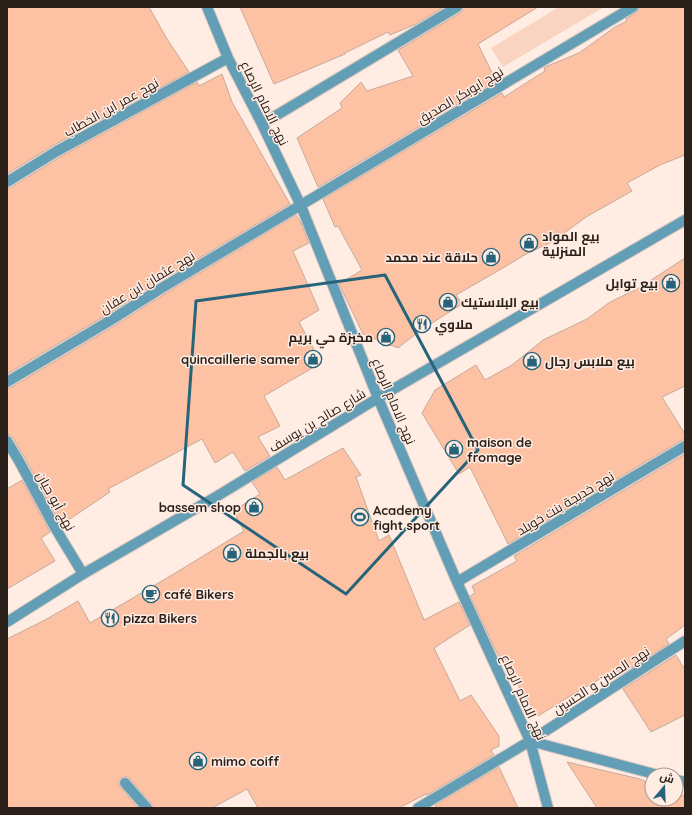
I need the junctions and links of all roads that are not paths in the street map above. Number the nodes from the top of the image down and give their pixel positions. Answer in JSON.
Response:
{"nodes":[{"id":1,"x":207,"y":7,"type":"edge"},
{"id":2,"x":456,"y":7,"type":"edge"},
{"id":3,"x":633,"y":7,"type":"edge"},
{"id":4,"x":228,"y":58,"type":"junction"},
{"id":5,"x":262,"y":124,"type":"junction"},
{"id":6,"x":7,"y":182,"type":"edge"},
{"id":7,"x":301,"y":206,"type":"junction"},
{"id":8,"x":685,"y":220,"type":"edge"},
{"id":9,"x":7,"y":382,"type":"edge"},
{"id":10,"x":378,"y":398,"type":"junction"},
{"id":11,"x":7,"y":441,"type":"edge"},
{"id":12,"x":685,"y":446,"type":"edge"},
{"id":13,"x":83,"y":574,"type":"junction"},
{"id":14,"x":457,"y":582,"type":"junction"},
{"id":15,"x":7,"y":622,"type":"edge"},
{"id":16,"x":685,"y":641,"type":"edge"},
{"id":17,"x":530,"y":741,"type":"junction"},
{"id":18,"x":644,"y":771,"type":"edge"},
{"id":19,"x":125,"y":783,"type":"dead end"},
{"id":20,"x":147,"y":808,"type":"edge"},
{"id":21,"x":418,"y":808,"type":"edge"},
{"id":22,"x":548,"y":808,"type":"edge"}],
"edges":[{"from":1,"to":4,"type":"street","name":"نهج الامام الرصاع"},
{"from":2,"to":5,"type":"street"},
{"from":3,"to":7,"type":"street","name":"نهج ابوبكر الصديق"},
{"from":4,"to":5,"type":"street","name":"نهج الامام الرصاع"},
{"from":4,"to":6,"type":"street","name":"نهج عمر ابن الخطاب"},
{"from":5,"to":7,"type":"street","name":"نهج الامام الرصاع"},
{"from":7,"to":9,"type":"street","name":"نهج عثمان ابن عفان"},
{"from":7,"to":10,"type":"street","name":"نهج الامام الرصاع"},
{"from":8,"to":10,"type":"street","name":"شارع صالح بن يوسف"},
{"from":10,"to":13,"type":"street","name":"شارع صالح بن يوسف"},
{"from":10,"to":14,"type":"street","name":"نهج الامام الرصاع"},
{"from":11,"to":13,"type":"street","name":"نهج أبو حيان"},
{"from":12,"to":14,"type":"street","name":"نهج خديجة بنت خويلد"},
{"from":13,"to":15,"type":"street","name":"شارع صالح بن يوسف"},
{"from":14,"to":17,"type":"street","name":"نهج الامام الرصاع"},
{"from":16,"to":17,"type":"street","name":"نهج الحسن و الحسين"},
{"from":17,"to":18,"type":"street"},
{"from":17,"to":21,"type":"street","name":"نهج الحسن و الحسين"},
{"from":17,"to":22,"type":"street","name":"نهج الامام الرصاع"},
{"from":19,"to":20,"type":"street"}]}
